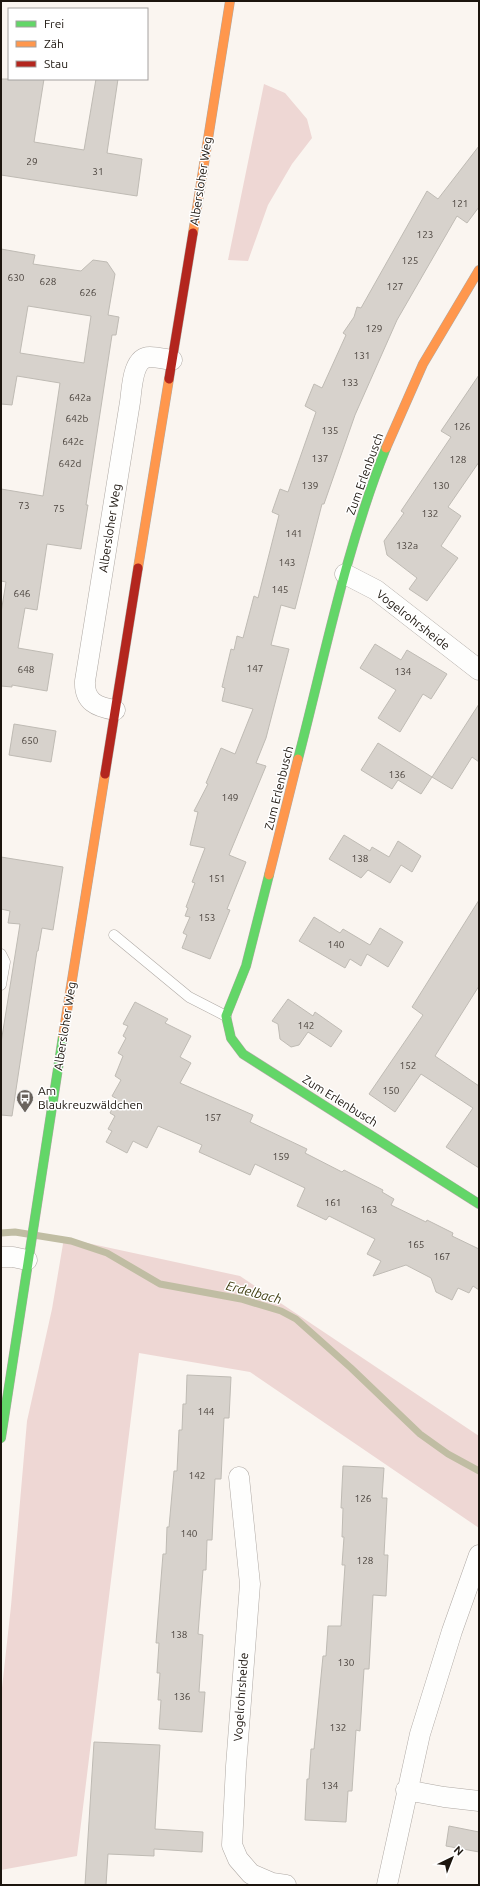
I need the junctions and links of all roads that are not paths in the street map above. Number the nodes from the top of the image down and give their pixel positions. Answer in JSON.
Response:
{"nodes":[{"id":1,"x":230,"y":1,"type":"edge"},
{"id":2,"x":479,"y":270,"type":"edge"},
{"id":3,"x":172,"y":360,"type":"junction"},
{"id":4,"x":345,"y":574,"type":"junction"},
{"id":5,"x":479,"y":670,"type":"edge"},
{"id":6,"x":115,"y":710,"type":"junction"},
{"id":7,"x":114,"y":935,"type":"dead end"},
{"id":8,"x":1,"y":954,"type":"edge"},
{"id":9,"x":1,"y":985,"type":"edge"},
{"id":10,"x":226,"y":1016,"type":"junction"},
{"id":11,"x":479,"y":1204,"type":"edge"},
{"id":12,"x":28,"y":1255,"type":"junction"},
{"id":13,"x":1,"y":1257,"type":"edge"},
{"id":14,"x":1,"y":1438,"type":"edge"},
{"id":15,"x":239,"y":1477,"type":"dead end"},
{"id":16,"x":479,"y":1555,"type":"edge"},
{"id":17,"x":406,"y":1790,"type":"junction"},
{"id":18,"x":479,"y":1801,"type":"edge"},
{"id":19,"x":286,"y":1885,"type":"edge"},
{"id":20,"x":387,"y":1885,"type":"edge"}],
"edges":[{"from":1,"to":3,"type":"main road","name":"Albersloher Weg"},
{"from":2,"to":4,"type":"main road","name":"Zum Erlenbusch"},
{"from":3,"to":6,"type":"main road","name":"Albersloher Weg"},
{"from":3,"to":6,"type":"street","name":"Albersloher Weg"},
{"from":4,"to":5,"type":"street","name":"Vogelrohrsheide"},
{"from":4,"to":10,"type":"main road","name":"Zum Erlenbusch"},
{"from":6,"to":12,"type":"main road","name":"Albersloher Weg"},
{"from":7,"to":10,"type":"lane"},
{"from":8,"to":9,"type":"lane"},
{"from":10,"to":11,"type":"main road","name":"Zum Erlenbusch"},
{"from":12,"to":13,"type":"street"},
{"from":12,"to":14,"type":"main road","name":"Albersloher Weg"},
{"from":15,"to":19,"type":"street","name":"Vogelrohrsheide"},
{"from":16,"to":17,"type":"street"},
{"from":17,"to":18,"type":"street"},
{"from":17,"to":20,"type":"street"}]}
